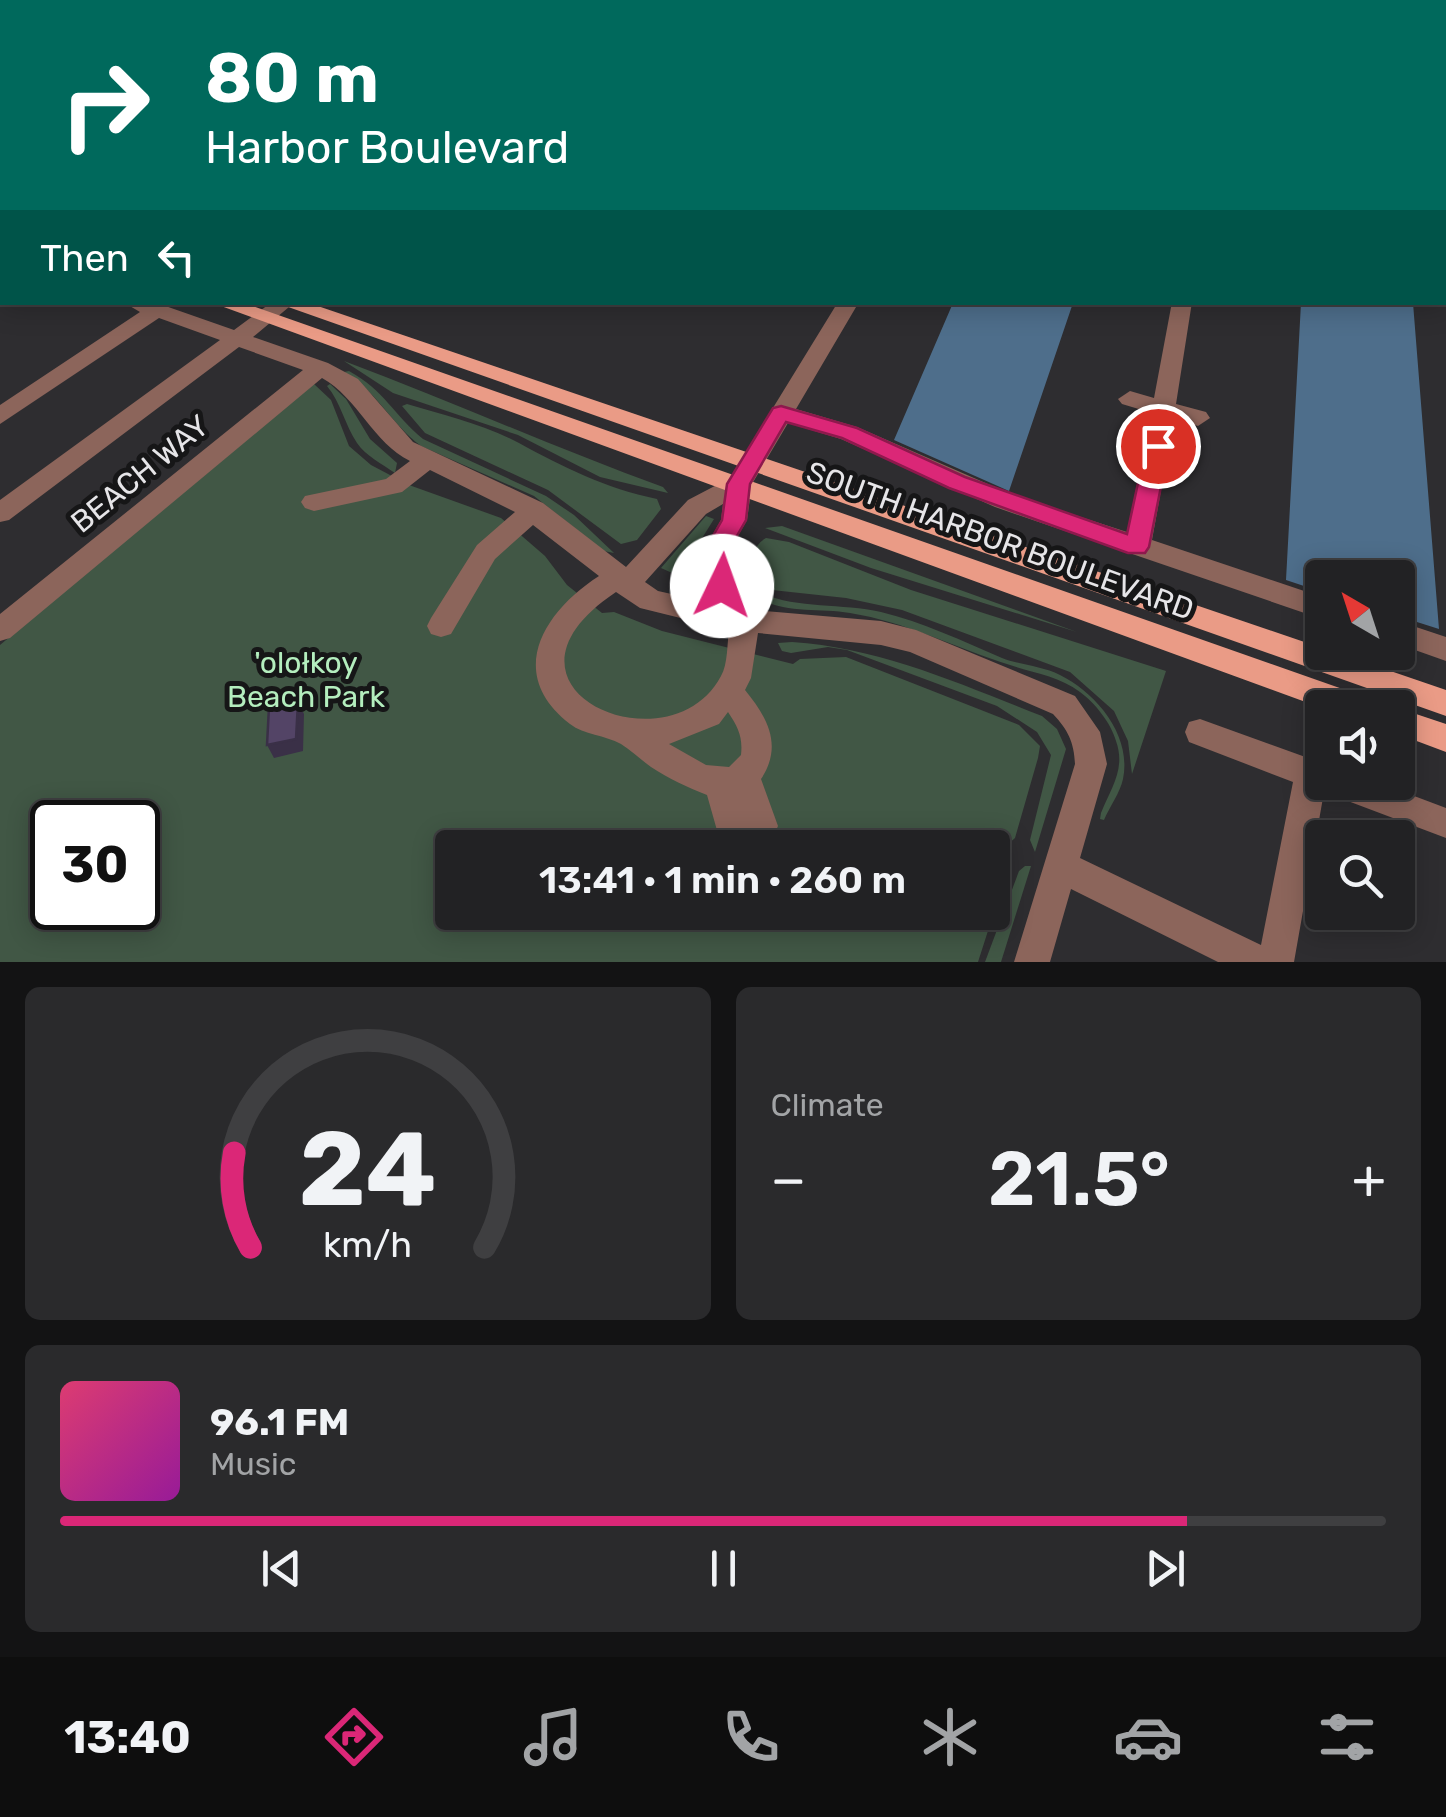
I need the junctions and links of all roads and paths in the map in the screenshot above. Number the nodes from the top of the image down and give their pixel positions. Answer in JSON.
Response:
{"nodes":[{"id":1,"x":140,"y":305,"type":"edge"},
{"id":2,"x":249,"y":305,"type":"edge"},
{"id":3,"x":847,"y":305,"type":"edge"},
{"id":4,"x":1181,"y":305,"type":"edge"},
{"id":5,"x":278,"y":308,"type":"edge"},
{"id":6,"x":155,"y":311,"type":"junction"},
{"id":7,"x":235,"y":339,"type":"junction"},
{"id":8,"x":320,"y":368,"type":"junction"},
{"id":9,"x":1130,"y":399,"type":"dead end"},
{"id":10,"x":1164,"y":408,"type":"junction"},
{"id":11,"x":781,"y":413,"type":"junction"},
{"id":12,"x":0,"y":416,"type":"edge"},
{"id":13,"x":1198,"y":418,"type":"dead end"},
{"id":14,"x":427,"y":460,"type":"junction"},
{"id":15,"x":747,"y":473,"type":"junction"},
{"id":16,"x":314,"y":502,"type":"dead end"},
{"id":17,"x":534,"y":510,"type":"junction"},
{"id":18,"x":0,"y":512,"type":"edge"},
{"id":19,"x":1136,"y":547,"type":"junction"},
{"id":20,"x":622,"y":581,"type":"junction"},
{"id":21,"x":1305,"y":602,"type":"edge"},
{"id":22,"x":737,"y":620,"type":"junction"},
{"id":23,"x":442,"y":626,"type":"dead end"},
{"id":24,"x":0,"y":630,"type":"edge"},
{"id":25,"x":1415,"y":639,"type":"edge"},
{"id":26,"x":1446,"y":649,"type":"edge"},
{"id":27,"x":1313,"y":690,"type":"edge"},
{"id":28,"x":730,"y":694,"type":"junction"},
{"id":29,"x":1446,"y":703,"type":"edge"},
{"id":30,"x":1415,"y":727,"type":"edge"},
{"id":31,"x":1200,"y":732,"type":"dead end"},
{"id":32,"x":633,"y":735,"type":"junction"},
{"id":33,"x":1446,"y":738,"type":"edge"},
{"id":34,"x":1305,"y":771,"type":"edge"},
{"id":35,"x":732,"y":779,"type":"junction"},
{"id":36,"x":1317,"y":800,"type":"edge"},
{"id":37,"x":1382,"y":800,"type":"edge"},
{"id":38,"x":1446,"y":824,"type":"edge"},
{"id":39,"x":747,"y":830,"type":"edge"},
{"id":40,"x":1060,"y":866,"type":"junction"},
{"id":41,"x":1032,"y":962,"type":"edge"},
{"id":42,"x":1258,"y":962,"type":"edge"},
{"id":43,"x":1276,"y":962,"type":"edge"}],
"edges":[{"from":1,"to":6,"type":"street"},
{"from":2,"to":5,"type":"main road","name":"SOUTH HARBOR BOULEVARD"},
{"from":3,"to":11,"type":"street"},
{"from":4,"to":10,"type":"street"},
{"from":5,"to":7,"type":"street"},
{"from":5,"to":15,"type":"main road","name":"SOUTH HARBOR BOULEVARD"},
{"from":6,"to":7,"type":"street"},
{"from":6,"to":12,"type":"street"},
{"from":7,"to":8,"type":"street"},
{"from":7,"to":18,"type":"street"},
{"from":8,"to":14,"type":"street"},
{"from":8,"to":24,"type":"street","name":"BEACH WAY"},
{"from":9,"to":10,"type":"street"},
{"from":10,"to":13,"type":"street"},
{"from":10,"to":19,"type":"street"},
{"from":11,"to":15,"type":"street"},
{"from":11,"to":19,"type":"street"},
{"from":14,"to":16,"type":"street"},
{"from":14,"to":17,"type":"street"},
{"from":15,"to":20,"type":"street"},
{"from":15,"to":22,"type":"street"},
{"from":15,"to":27,"type":"main road","name":"SOUTH HARBOR BOULEVARD"},
{"from":15,"to":29,"type":"main road","name":"SOUTH HARBOR BOULEVARD"},
{"from":17,"to":20,"type":"street"},
{"from":17,"to":23,"type":"street"},
{"from":19,"to":21,"type":"street"},
{"from":20,"to":22,"type":"street"},
{"from":20,"to":32,"type":"street"},
{"from":22,"to":28,"type":"street"},
{"from":22,"to":40,"type":"street"},
{"from":25,"to":26,"type":"street"},
{"from":28,"to":32,"type":"street"},
{"from":28,"to":35,"type":"street"},
{"from":30,"to":33,"type":"main road"},
{"from":31,"to":34,"type":"street"},
{"from":32,"to":35,"type":"street"},
{"from":35,"to":39,"type":"street"},
{"from":36,"to":43,"type":"street"},
{"from":37,"to":38,"type":"street"},
{"from":40,"to":41,"type":"street"},
{"from":40,"to":42,"type":"street"}]}
